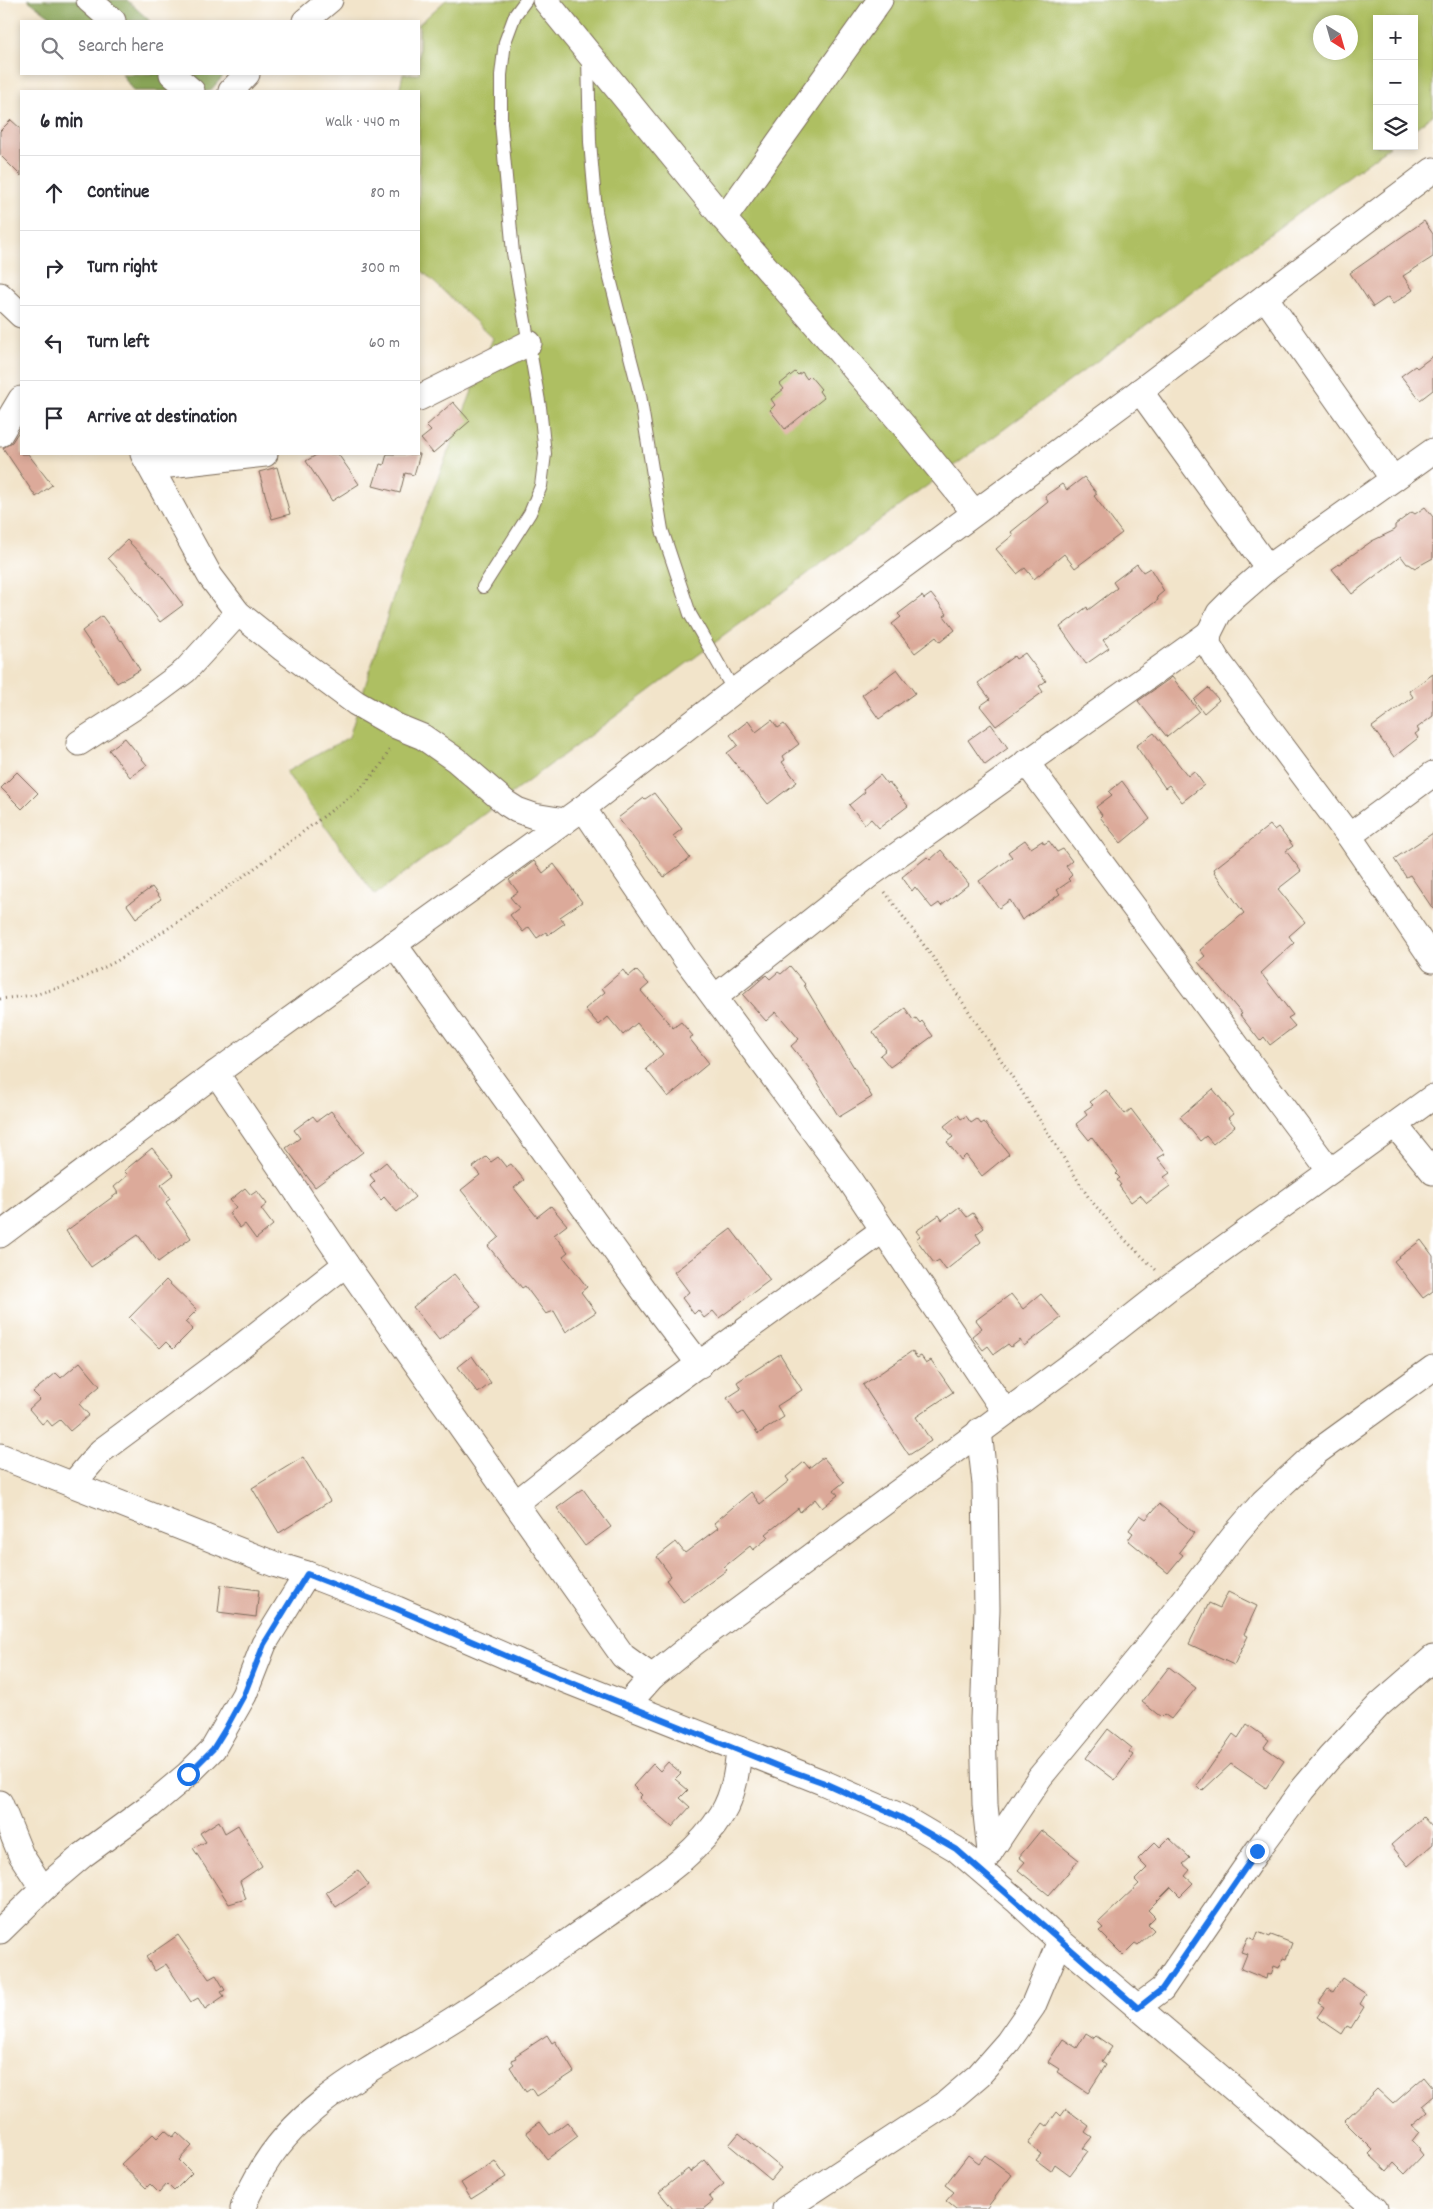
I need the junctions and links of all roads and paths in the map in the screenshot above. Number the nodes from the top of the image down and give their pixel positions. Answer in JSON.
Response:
{"nodes":[{"id":1,"x":89,"y":0,"type":"edge"},
{"id":2,"x":330,"y":0,"type":"edge"},
{"id":3,"x":526,"y":0,"type":"edge"},
{"id":4,"x":545,"y":0,"type":"edge"},
{"id":5,"x":880,"y":0,"type":"edge"},
{"id":6,"x":112,"y":20,"type":"edge"},
{"id":7,"x":306,"y":20,"type":"edge"},
{"id":8,"x":588,"y":51,"type":"junction"},
{"id":9,"x":173,"y":75,"type":"edge"},
{"id":10,"x":246,"y":75,"type":"edge"},
{"id":11,"x":191,"y":90,"type":"edge"},
{"id":12,"x":232,"y":90,"type":"edge"},
{"id":13,"x":1433,"y":170,"type":"edge"},
{"id":14,"x":724,"y":219,"type":"junction"},
{"id":15,"x":0,"y":295,"type":"edge"},
{"id":16,"x":1265,"y":297,"type":"junction"},
{"id":17,"x":20,"y":314,"type":"edge"},
{"id":18,"x":529,"y":343,"type":"junction"},
{"id":19,"x":1140,"y":392,"type":"junction"},
{"id":20,"x":420,"y":398,"type":"edge"},
{"id":21,"x":20,"y":401,"type":"edge"},
{"id":22,"x":0,"y":434,"type":"edge"},
{"id":23,"x":1433,"y":451,"type":"edge"},
{"id":24,"x":248,"y":455,"type":"edge"},
{"id":25,"x":148,"y":461,"type":"edge"},
{"id":26,"x":1393,"y":479,"type":"junction"},
{"id":27,"x":974,"y":512,"type":"junction"},
{"id":28,"x":1268,"y":568,"type":"junction"},
{"id":29,"x":483,"y":587,"type":"dead end"},
{"id":30,"x":238,"y":613,"type":"junction"},
{"id":31,"x":1209,"y":633,"type":"junction"},
{"id":32,"x":734,"y":691,"type":"junction"},
{"id":33,"x":396,"y":726,"type":"junction"},
{"id":34,"x":79,"y":743,"type":"dead end"},
{"id":35,"x":1026,"y":762,"type":"junction"},
{"id":36,"x":1433,"y":774,"type":"edge"},
{"id":37,"x":574,"y":814,"type":"junction"},
{"id":38,"x":1349,"y":836,"type":"junction"},
{"id":39,"x":872,"y":873,"type":"junction"},
{"id":40,"x":394,"y":944,"type":"junction"},
{"id":41,"x":1433,"y":960,"type":"edge"},
{"id":42,"x":715,"y":997,"type":"junction"},
{"id":43,"x":0,"y":998,"type":"edge"},
{"id":44,"x":216,"y":1073,"type":"junction"},
{"id":45,"x":1433,"y":1097,"type":"edge"},
{"id":46,"x":1395,"y":1125,"type":"junction"},
{"id":47,"x":1330,"y":1171,"type":"junction"},
{"id":48,"x":1433,"y":1172,"type":"edge"},
{"id":49,"x":883,"y":1230,"type":"junction"},
{"id":50,"x":0,"y":1235,"type":"edge"},
{"id":51,"x":346,"y":1264,"type":"junction"},
{"id":52,"x":1170,"y":1287,"type":"junction"},
{"id":53,"x":700,"y":1365,"type":"junction"},
{"id":54,"x":1433,"y":1368,"type":"edge"},
{"id":55,"x":1005,"y":1412,"type":"junction"},
{"id":56,"x":979,"y":1431,"type":"junction"},
{"id":57,"x":0,"y":1456,"type":"edge"},
{"id":58,"x":73,"y":1484,"type":"junction"},
{"id":59,"x":516,"y":1504,"type":"junction"},
{"id":60,"x":307,"y":1574,"type":"junction"},
{"id":61,"x":1433,"y":1658,"type":"edge"},
{"id":62,"x":652,"y":1677,"type":"junction"},
{"id":63,"x":628,"y":1704,"type":"junction"},
{"id":64,"x":739,"y":1749,"type":"junction"},
{"id":65,"x":0,"y":1803,"type":"edge"},
{"id":66,"x":985,"y":1861,"type":"junction"},
{"id":67,"x":43,"y":1890,"type":"junction"},
{"id":68,"x":0,"y":1931,"type":"edge"},
{"id":69,"x":1060,"y":1941,"type":"junction"},
{"id":70,"x":1138,"y":2008,"type":"junction"},
{"id":71,"x":243,"y":2209,"type":"edge"},
{"id":72,"x":785,"y":2209,"type":"edge"},
{"id":73,"x":1375,"y":2209,"type":"edge"}],
"edges":[{"from":1,"to":6,"type":"street"},
{"from":2,"to":7,"type":"street"},
{"from":3,"to":18,"type":"lane"},
{"from":4,"to":8,"type":"street"},
{"from":5,"to":14,"type":"street"},
{"from":8,"to":14,"type":"street"},
{"from":8,"to":32,"type":"lane"},
{"from":9,"to":11,"type":"street"},
{"from":10,"to":12,"type":"street"},
{"from":13,"to":16,"type":"street"},
{"from":14,"to":27,"type":"street"},
{"from":15,"to":17,"type":"street"},
{"from":16,"to":19,"type":"street"},
{"from":16,"to":26,"type":"street"},
{"from":18,"to":20,"type":"street"},
{"from":18,"to":29,"type":"lane"},
{"from":19,"to":27,"type":"street"},
{"from":19,"to":28,"type":"street"},
{"from":21,"to":22,"type":"street"},
{"from":23,"to":26,"type":"street"},
{"from":24,"to":25,"type":"street"},
{"from":25,"to":30,"type":"street"},
{"from":26,"to":28,"type":"street"},
{"from":27,"to":32,"type":"street"},
{"from":28,"to":31,"type":"street"},
{"from":30,"to":33,"type":"street"},
{"from":30,"to":34,"type":"street"},
{"from":31,"to":35,"type":"street"},
{"from":31,"to":38,"type":"street"},
{"from":32,"to":37,"type":"street"},
{"from":33,"to":37,"type":"street"},
{"from":33,"to":43,"type":"path"},
{"from":35,"to":39,"type":"street"},
{"from":35,"to":47,"type":"street"},
{"from":36,"to":38,"type":"street"},
{"from":37,"to":40,"type":"street"},
{"from":37,"to":42,"type":"street"},
{"from":38,"to":41,"type":"street"},
{"from":39,"to":42,"type":"street"},
{"from":39,"to":52,"type":"path"},
{"from":40,"to":44,"type":"street"},
{"from":40,"to":53,"type":"street"},
{"from":42,"to":49,"type":"street"},
{"from":44,"to":50,"type":"street"},
{"from":44,"to":51,"type":"street"},
{"from":45,"to":46,"type":"street"},
{"from":46,"to":47,"type":"street"},
{"from":46,"to":48,"type":"street"},
{"from":47,"to":52,"type":"street"},
{"from":49,"to":53,"type":"street"},
{"from":49,"to":55,"type":"street"},
{"from":51,"to":58,"type":"street"},
{"from":51,"to":59,"type":"street"},
{"from":52,"to":55,"type":"street"},
{"from":53,"to":59,"type":"street"},
{"from":54,"to":66,"type":"street"},
{"from":55,"to":56,"type":"street"},
{"from":56,"to":62,"type":"street"},
{"from":56,"to":66,"type":"street"},
{"from":57,"to":58,"type":"street"},
{"from":58,"to":60,"type":"street"},
{"from":59,"to":62,"type":"street"},
{"from":60,"to":63,"type":"street"},
{"from":60,"to":67,"type":"street"},
{"from":61,"to":70,"type":"street"},
{"from":62,"to":63,"type":"street"},
{"from":63,"to":64,"type":"street"},
{"from":64,"to":66,"type":"street"},
{"from":64,"to":71,"type":"street"},
{"from":65,"to":67,"type":"street"},
{"from":66,"to":69,"type":"street"},
{"from":67,"to":68,"type":"street"},
{"from":69,"to":70,"type":"street"},
{"from":69,"to":72,"type":"street"},
{"from":70,"to":73,"type":"street"}]}
